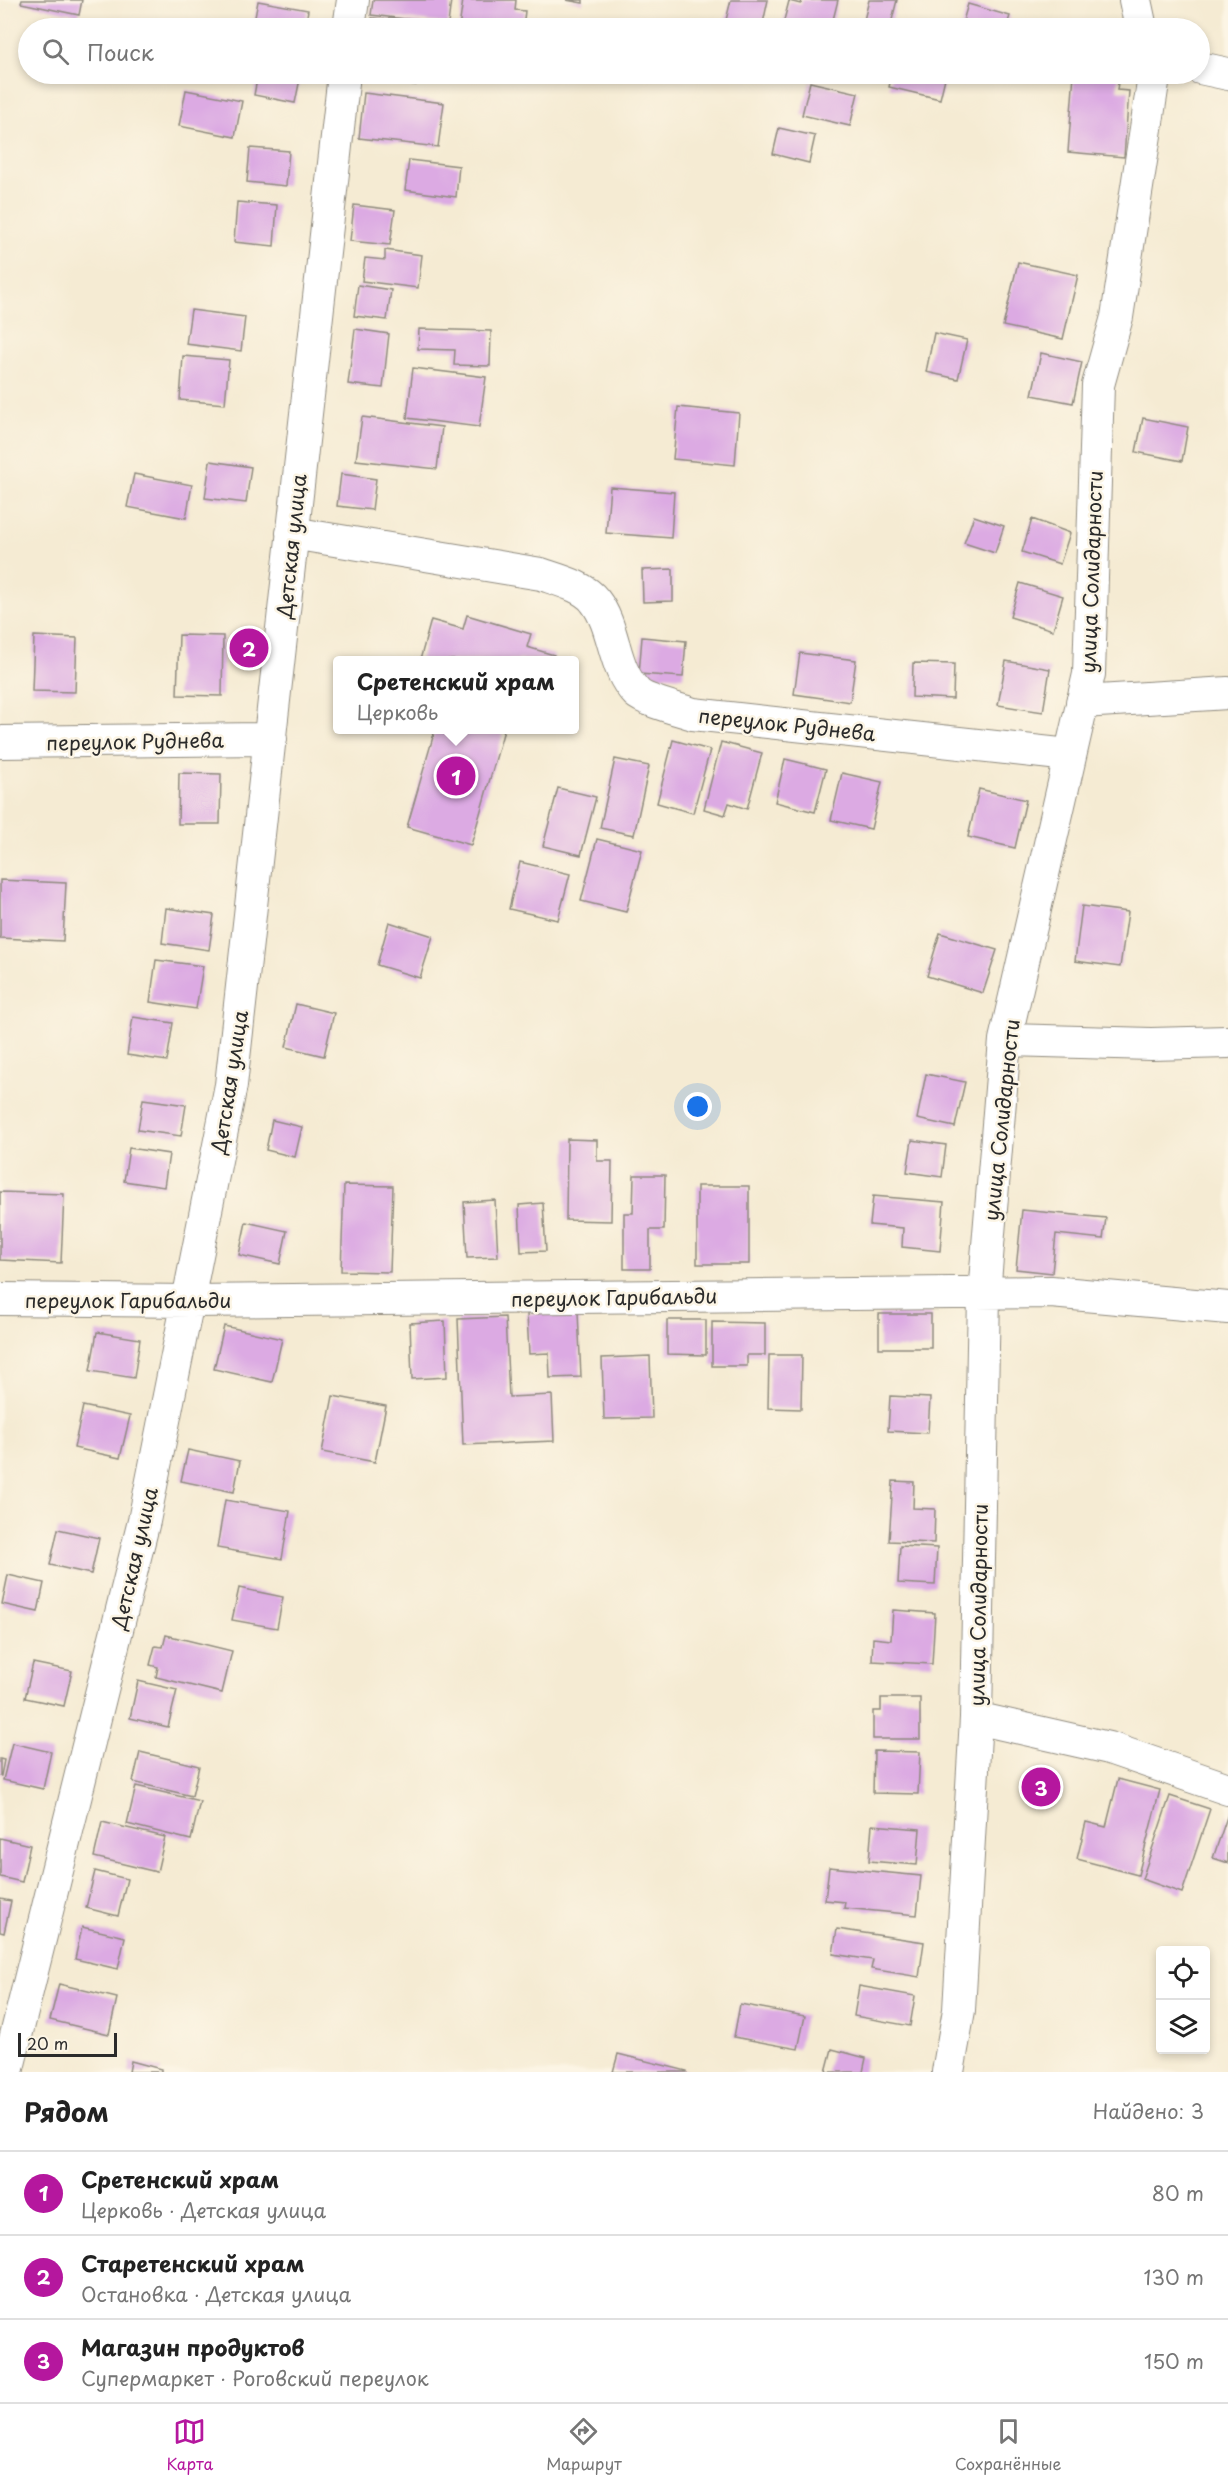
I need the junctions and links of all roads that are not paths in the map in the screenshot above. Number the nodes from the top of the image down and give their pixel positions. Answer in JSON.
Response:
{"nodes":[{"id":1,"x":353,"y":0,"type":"edge"},
{"id":2,"x":350,"y":18,"type":"edge"},
{"id":3,"x":1210,"y":70,"type":"edge"},
{"id":4,"x":1228,"y":74,"type":"edge"},
{"id":5,"x":343,"y":84,"type":"edge"},
{"id":6,"x":1153,"y":84,"type":"edge"},
{"id":7,"x":292,"y":533,"type":"junction"},
{"id":8,"x":1228,"y":693,"type":"edge"},
{"id":9,"x":1082,"y":702,"type":"junction"},
{"id":10,"x":271,"y":739,"type":"junction"},
{"id":11,"x":0,"y":742,"type":"edge"},
{"id":12,"x":1069,"y":755,"type":"junction"},
{"id":13,"x":1005,"y":1040,"type":"junction"},
{"id":14,"x":1228,"y":1042,"type":"edge"},
{"id":15,"x":984,"y":1294,"type":"junction"},
{"id":16,"x":0,"y":1299,"type":"edge"},
{"id":17,"x":190,"y":1301,"type":"junction"},
{"id":18,"x":1228,"y":1308,"type":"edge"},
{"id":19,"x":976,"y":1718,"type":"junction"},
{"id":20,"x":1228,"y":1789,"type":"edge"},
{"id":21,"x":7,"y":2072,"type":"edge"},
{"id":22,"x":948,"y":2072,"type":"edge"}],
"edges":[{"from":1,"to":2,"type":"street"},
{"from":3,"to":4,"type":"street"},
{"from":5,"to":7,"type":"street","name":"Детская улица"},
{"from":6,"to":9,"type":"street","name":"улица Солидарности"},
{"from":7,"to":10,"type":"street","name":"Детская улица"},
{"from":7,"to":12,"type":"street","name":"переулок Руднева"},
{"from":8,"to":9,"type":"street"},
{"from":9,"to":12,"type":"street","name":"улица Солидарности"},
{"from":10,"to":11,"type":"street","name":"переулок Руднева"},
{"from":10,"to":17,"type":"street","name":"Детская улица"},
{"from":12,"to":13,"type":"street","name":"улица Солидарности"},
{"from":13,"to":14,"type":"street"},
{"from":13,"to":15,"type":"street","name":"улица Солидарности"},
{"from":15,"to":17,"type":"street","name":"переулок Гарибальди"},
{"from":15,"to":18,"type":"street","name":"переулок Гарибальди"},
{"from":15,"to":19,"type":"street","name":"улица Солидарности"},
{"from":16,"to":17,"type":"street","name":"переулок Гарибальди"},
{"from":17,"to":21,"type":"street","name":"Детская улица"},
{"from":19,"to":20,"type":"street"},
{"from":19,"to":22,"type":"street","name":"улица Солидарности"}]}
